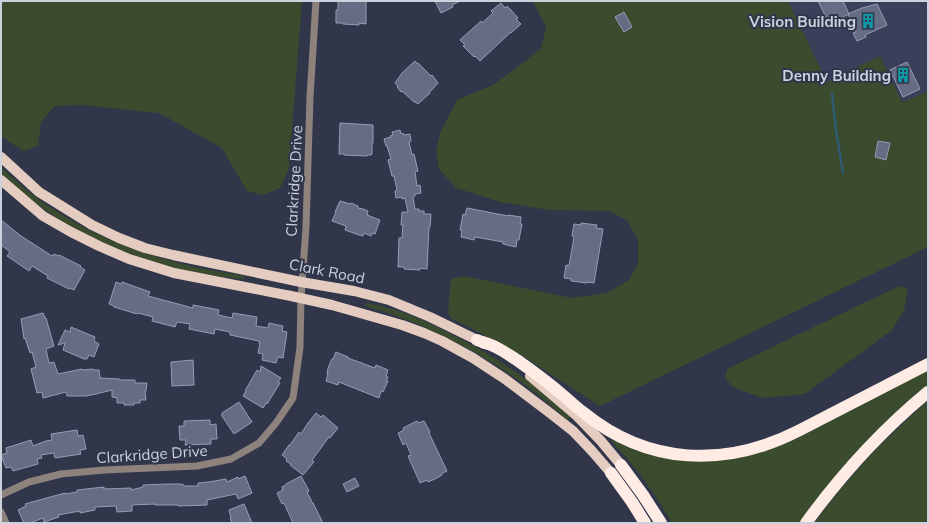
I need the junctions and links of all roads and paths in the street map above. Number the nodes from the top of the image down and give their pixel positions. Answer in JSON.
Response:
{"nodes":[{"id":1,"x":316,"y":1,"type":"edge"},
{"id":2,"x":1,"y":157,"type":"edge"},
{"id":3,"x":1,"y":180,"type":"edge"},
{"id":4,"x":301,"y":282,"type":"junction"},
{"id":5,"x":301,"y":298,"type":"junction"},
{"id":6,"x":477,"y":340,"type":"junction"},
{"id":7,"x":928,"y":364,"type":"edge"},
{"id":8,"x":928,"y":392,"type":"edge"},
{"id":9,"x":621,"y":465,"type":"joint"},
{"id":10,"x":611,"y":473,"type":"joint"},
{"id":11,"x":1,"y":495,"type":"edge"},
{"id":12,"x":1,"y":512,"type":"edge"},
{"id":13,"x":6,"y":523,"type":"edge"},
{"id":14,"x":645,"y":523,"type":"edge"},
{"id":15,"x":661,"y":523,"type":"edge"},
{"id":16,"x":806,"y":523,"type":"edge"}],
"edges":[{"from":1,"to":4,"type":"street","name":"Clarkridge Drive"},
{"from":2,"to":4,"type":"main road","name":"Clark Road"},
{"from":3,"to":5,"type":"main road","name":"Clark Road"},
{"from":4,"to":5,"type":"street","name":"Clarkridge Drive"},
{"from":4,"to":6,"type":"main road","name":"Clark Road"},
{"from":5,"to":10,"type":"main road","name":"Clark Road"},
{"from":5,"to":11,"type":"street","name":"Clarkridge Drive"},
{"from":6,"to":7,"type":"highway"},
{"from":6,"to":9,"type":"main road","name":"Clark Road"},
{"from":8,"to":16,"type":"highway"},
{"from":9,"to":15,"type":"highway"},
{"from":10,"to":14,"type":"highway"},
{"from":12,"to":13,"type":"street"}]}
